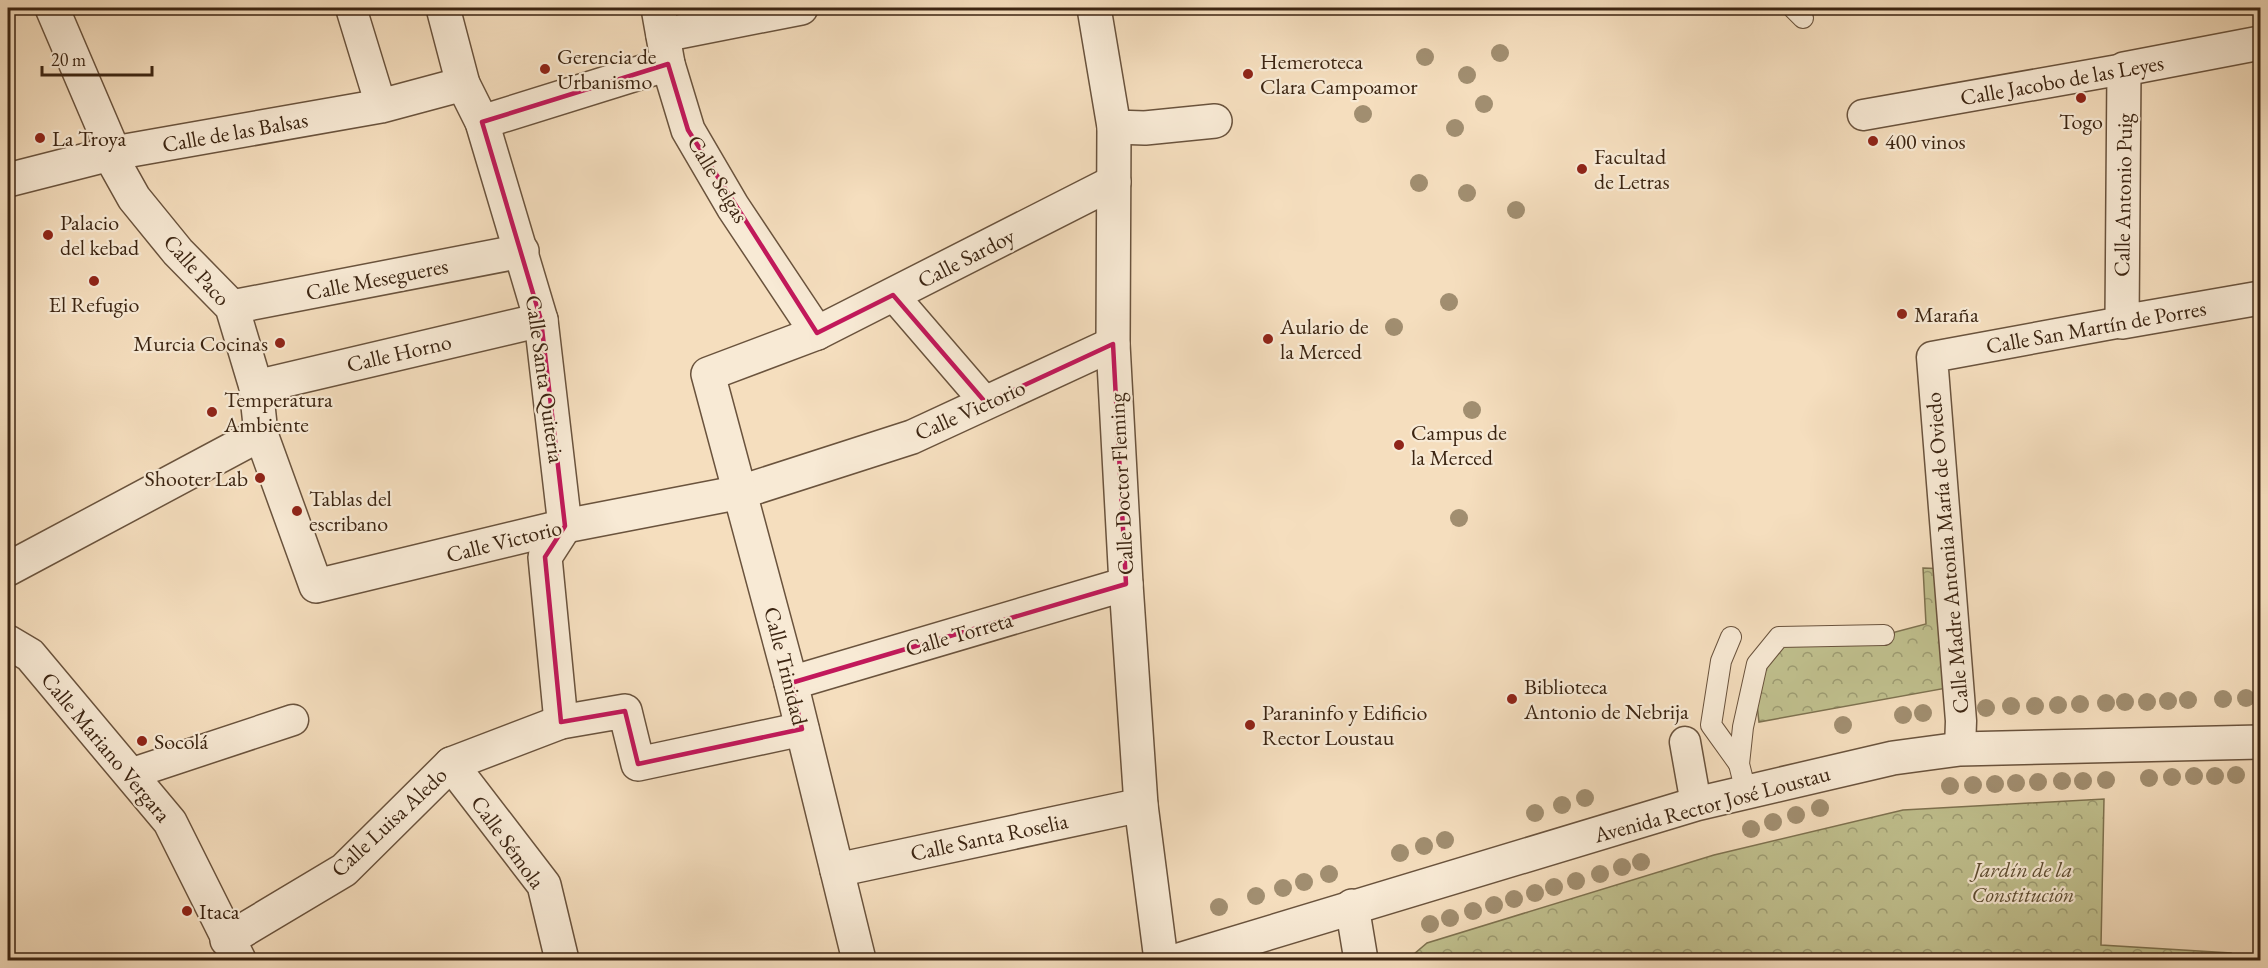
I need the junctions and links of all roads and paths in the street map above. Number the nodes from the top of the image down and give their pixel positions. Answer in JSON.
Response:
{"nodes":[{"id":1,"x":52,"y":8,"type":"edge"},
{"id":2,"x":351,"y":8,"type":"edge"},
{"id":3,"x":443,"y":8,"type":"edge"},
{"id":4,"x":801,"y":8,"type":"edge"},
{"id":5,"x":1094,"y":8,"type":"edge"},
{"id":6,"x":663,"y":36,"type":"edge"},
{"id":7,"x":2260,"y":43,"type":"edge"},
{"id":8,"x":2124,"y":69,"type":"junction"},
{"id":9,"x":464,"y":84,"type":"junction"},
{"id":10,"x":381,"y":106,"type":"junction"},
{"id":11,"x":1863,"y":115,"type":"dead end"},
{"id":12,"x":1215,"y":121,"type":"dead end"},
{"id":13,"x":482,"y":122,"type":"junction"},
{"id":14,"x":1114,"y":127,"type":"junction"},
{"id":15,"x":114,"y":153,"type":"junction"},
{"id":16,"x":8,"y":180,"type":"edge"},
{"id":17,"x":1114,"y":182,"type":"junction"},
{"id":18,"x":522,"y":251,"type":"junction"},
{"id":19,"x":893,"y":295,"type":"junction"},
{"id":20,"x":2260,"y":298,"type":"edge"},
{"id":21,"x":232,"y":307,"type":"junction"},
{"id":22,"x":541,"y":320,"type":"junction"},
{"id":23,"x":2122,"y":322,"type":"junction"},
{"id":24,"x":817,"y":333,"type":"junction"},
{"id":25,"x":1113,"y":344,"type":"junction"},
{"id":26,"x":1932,"y":357,"type":"joint"},
{"id":27,"x":708,"y":374,"type":"joint"},
{"id":28,"x":256,"y":387,"type":"junction"},
{"id":29,"x":986,"y":403,"type":"junction"},
{"id":30,"x":261,"y":434,"type":"junction"},
{"id":31,"x":741,"y":492,"type":"junction"},
{"id":32,"x":565,"y":526,"type":"junction"},
{"id":33,"x":8,"y":570,"type":"edge"},
{"id":34,"x":1126,"y":585,"type":"junction"},
{"id":35,"x":1884,"y":634,"type":"dead end"},
{"id":36,"x":1731,"y":637,"type":"dead end"},
{"id":37,"x":8,"y":642,"type":"edge"},
{"id":38,"x":791,"y":684,"type":"junction"},
{"id":39,"x":293,"y":720,"type":"dead end"},
{"id":40,"x":561,"y":722,"type":"junction"},
{"id":41,"x":802,"y":729,"type":"junction"},
{"id":42,"x":1685,"y":742,"type":"dead end"},
{"id":43,"x":2260,"y":742,"type":"edge"},
{"id":44,"x":1960,"y":749,"type":"junction"},
{"id":45,"x":451,"y":764,"type":"junction"},
{"id":46,"x":130,"y":774,"type":"junction"},
{"id":47,"x":1743,"y":778,"type":"junction"},
{"id":48,"x":1696,"y":804,"type":"junction"},
{"id":49,"x":1141,"y":805,"type":"junction"},
{"id":50,"x":837,"y":870,"type":"junction"},
{"id":51,"x":1352,"y":906,"type":"junction"},
{"id":52,"x":233,"y":950,"type":"edge"},
{"id":53,"x":562,"y":960,"type":"edge"},
{"id":54,"x":859,"y":960,"type":"edge"},
{"id":55,"x":1161,"y":960,"type":"edge"},
{"id":56,"x":1179,"y":960,"type":"edge"},
{"id":57,"x":1361,"y":960,"type":"edge"}],
"edges":[{"from":1,"to":15,"type":"street","name":"Calle Paco"},
{"from":2,"to":10,"type":"street"},
{"from":3,"to":9,"type":"street","name":"Calle Santa Quiteria"},
{"from":4,"to":6,"type":"street"},
{"from":5,"to":14,"type":"street","name":"Calle Doctor Fleming"},
{"from":6,"to":13,"type":"street"},
{"from":6,"to":24,"type":"street","name":"Calle Selgas"},
{"from":7,"to":8,"type":"street","name":"Calle Jacobo de las Leyes"},
{"from":8,"to":11,"type":"street","name":"Calle Jacobo de las Leyes"},
{"from":8,"to":23,"type":"street","name":"Calle Antonio Puig"},
{"from":9,"to":10,"type":"street","name":"Calle de las Balsas"},
{"from":9,"to":13,"type":"street","name":"Calle Santa Quiteria"},
{"from":10,"to":15,"type":"street","name":"Calle de las Balsas"},
{"from":12,"to":14,"type":"street"},
{"from":13,"to":18,"type":"street","name":"Calle Santa Quiteria"},
{"from":14,"to":17,"type":"street","name":"Calle Doctor Fleming"},
{"from":15,"to":16,"type":"street","name":"Calle de las Balsas"},
{"from":15,"to":21,"type":"street","name":"Calle Paco"},
{"from":17,"to":19,"type":"street","name":"Calle Sardoy"},
{"from":17,"to":25,"type":"street","name":"Calle Doctor Fleming"},
{"from":18,"to":21,"type":"street","name":"Calle Mesegueres"},
{"from":18,"to":22,"type":"street","name":"Calle Santa Quiteria"},
{"from":19,"to":24,"type":"street","name":"Calle Sardoy"},
{"from":19,"to":29,"type":"street"},
{"from":20,"to":23,"type":"street","name":"Calle San Martín de Porres"},
{"from":21,"to":28,"type":"street","name":"Calle Paco"},
{"from":22,"to":28,"type":"street","name":"Calle Horno"},
{"from":22,"to":32,"type":"street","name":"Calle Santa Quiteria"},
{"from":23,"to":26,"type":"street","name":"Calle San Martín de Porres"},
{"from":24,"to":27,"type":"street","name":"Calle Sardoy"},
{"from":25,"to":29,"type":"street","name":"Calle Victorio"},
{"from":25,"to":34,"type":"street","name":"Calle Doctor Fleming"},
{"from":26,"to":44,"type":"street","name":"Calle Madre Antonia María de Oviedo"},
{"from":27,"to":31,"type":"street","name":"Calle Trinidad"},
{"from":28,"to":30,"type":"street","name":"Calle Paco"},
{"from":29,"to":31,"type":"street","name":"Calle Victorio"},
{"from":30,"to":32,"type":"street","name":"Calle Victorio"},
{"from":30,"to":33,"type":"street"},
{"from":31,"to":32,"type":"street","name":"Calle Victorio"},
{"from":31,"to":38,"type":"street","name":"Calle Trinidad"},
{"from":32,"to":40,"type":"street"},
{"from":34,"to":38,"type":"street","name":"Calle Torreta"},
{"from":34,"to":49,"type":"street","name":"Calle Doctor Fleming"},
{"from":35,"to":47,"type":"lane"},
{"from":36,"to":47,"type":"lane"},
{"from":37,"to":46,"type":"street","name":"Calle Mariano Vergara"},
{"from":38,"to":41,"type":"street","name":"Calle Trinidad"},
{"from":39,"to":46,"type":"street"},
{"from":40,"to":41,"type":"street","name":"Calle Luisa Aledo"},
{"from":40,"to":45,"type":"street","name":"Calle Luisa Aledo"},
{"from":41,"to":50,"type":"street","name":"Calle Trinidad"},
{"from":42,"to":48,"type":"street"},
{"from":43,"to":44,"type":"street","name":"Avenida Rector José Loustau"},
{"from":44,"to":47,"type":"street","name":"Avenida Rector José Loustau"},
{"from":45,"to":52,"type":"street","name":"Calle Luisa Aledo"},
{"from":45,"to":53,"type":"street","name":"Calle Sémola"},
{"from":46,"to":52,"type":"street","name":"Calle Mariano Vergara"},
{"from":47,"to":48,"type":"street","name":"Avenida Rector José Loustau"},
{"from":48,"to":51,"type":"street","name":"Avenida Rector José Loustau"},
{"from":49,"to":50,"type":"street","name":"Calle Santa Roselia"},
{"from":49,"to":55,"type":"street","name":"Calle Doctor Fleming"},
{"from":50,"to":54,"type":"street","name":"Calle Trinidad"},
{"from":51,"to":56,"type":"street","name":"Avenida Rector José Loustau"},
{"from":51,"to":57,"type":"street"}]}
